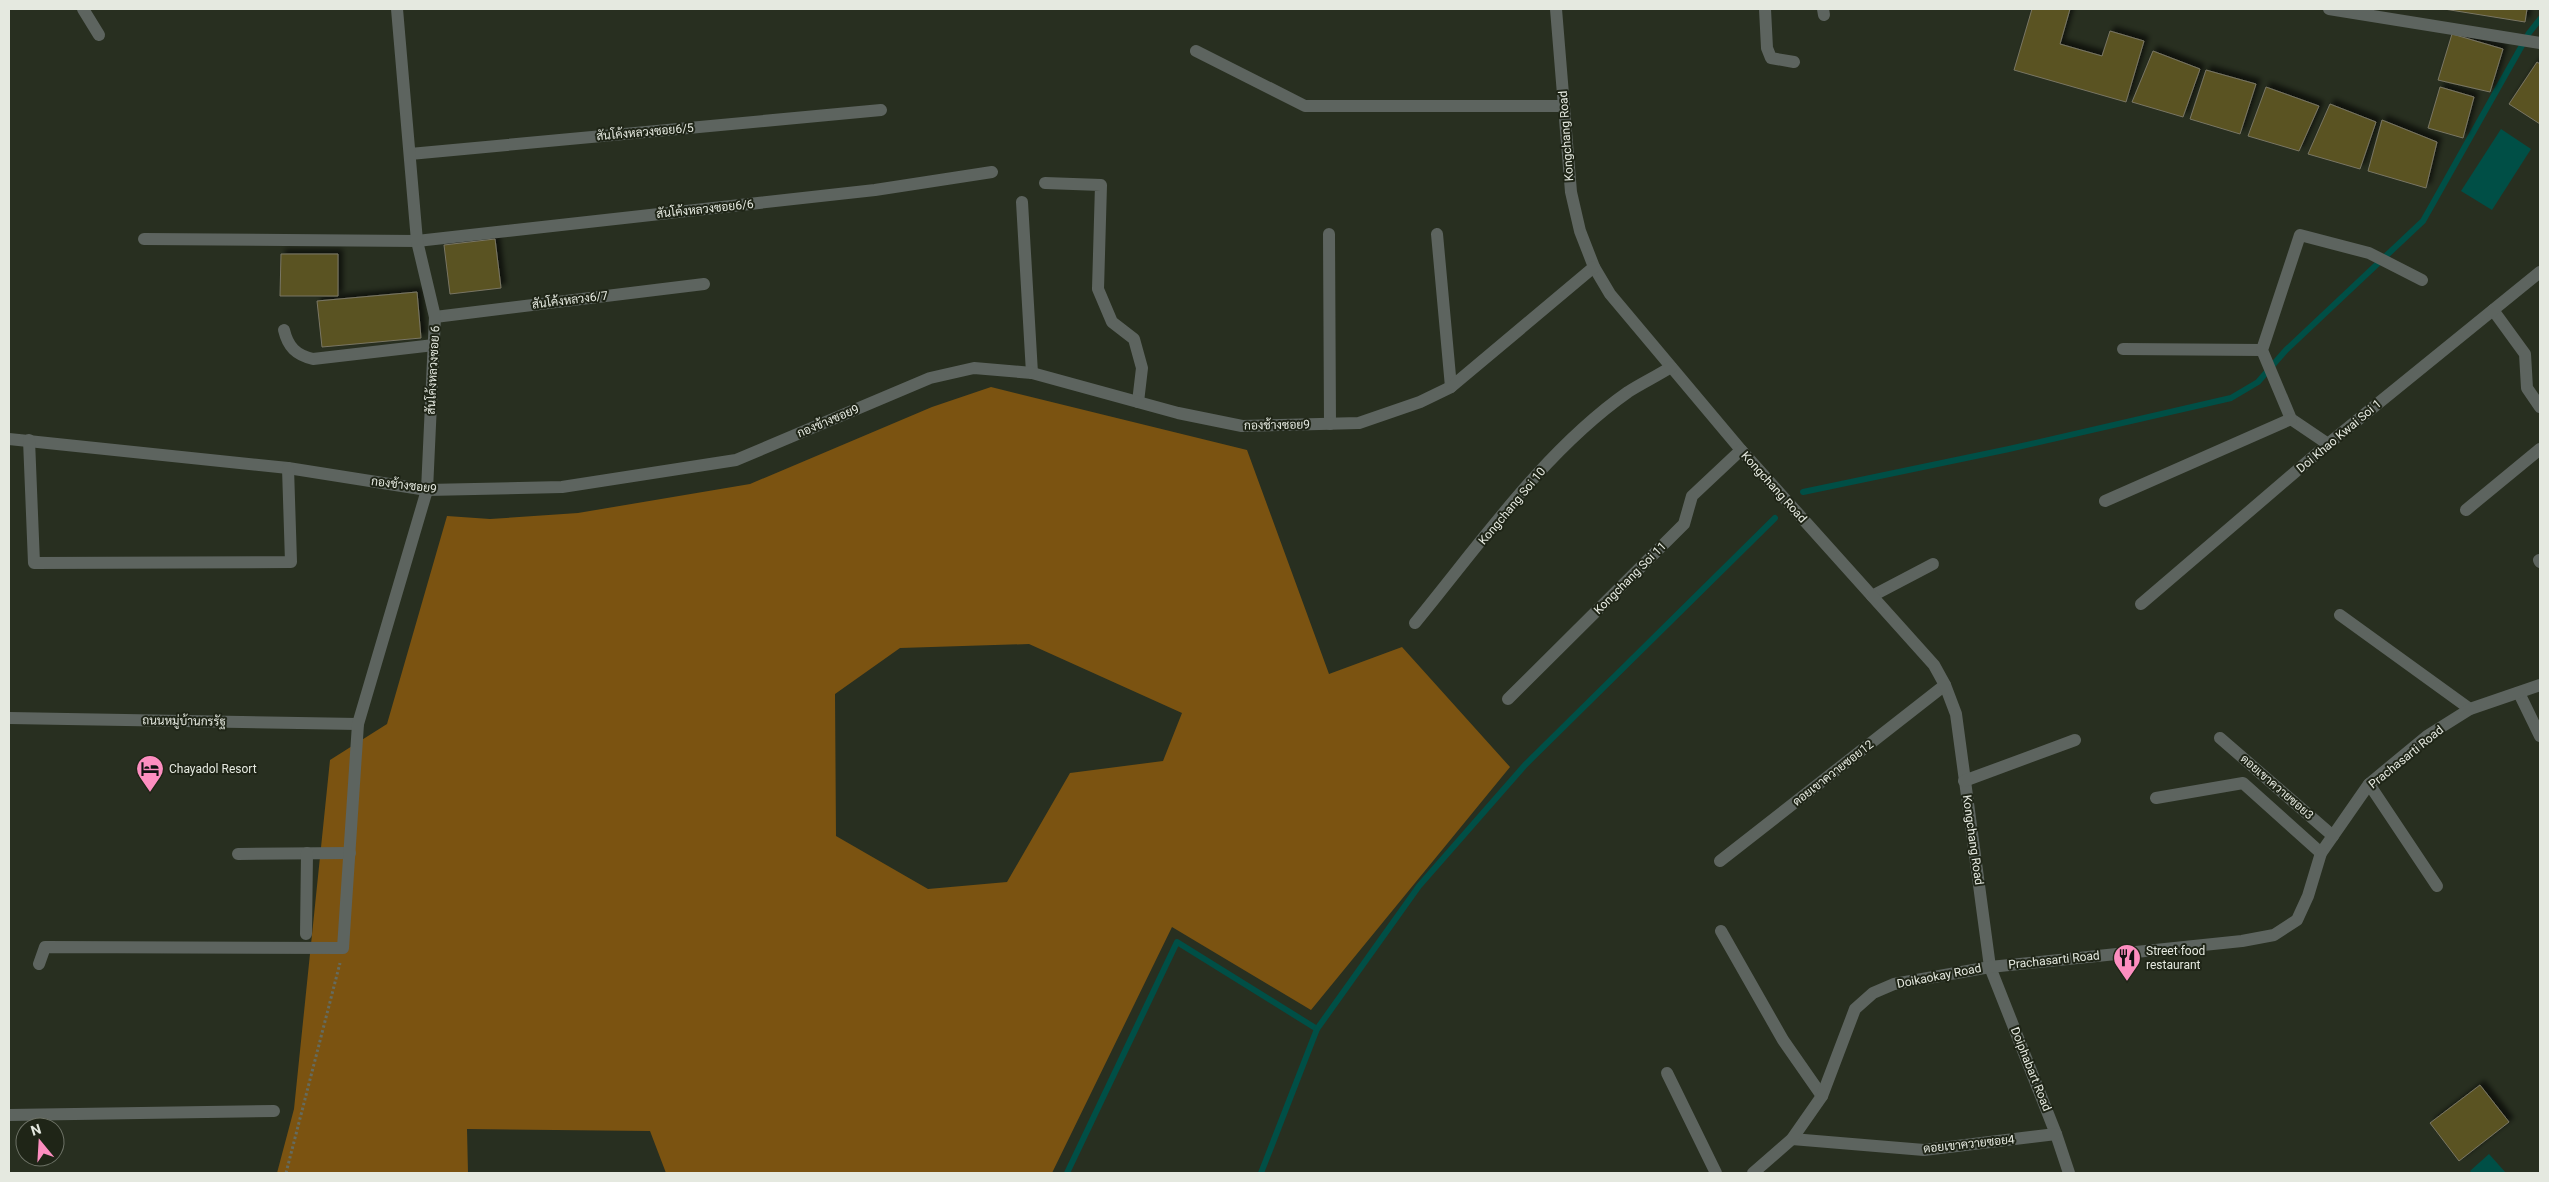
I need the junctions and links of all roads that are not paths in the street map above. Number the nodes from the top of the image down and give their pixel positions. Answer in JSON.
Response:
{"nodes":[{"id":1,"x":83,"y":9,"type":"edge"},
{"id":2,"x":397,"y":9,"type":"edge"},
{"id":3,"x":1556,"y":9,"type":"edge"},
{"id":4,"x":1764,"y":9,"type":"edge"},
{"id":5,"x":2328,"y":9,"type":"edge"},
{"id":6,"x":99,"y":35,"type":"dead end"},
{"id":7,"x":2540,"y":43,"type":"edge"},
{"id":8,"x":1196,"y":50,"type":"dead end"},
{"id":9,"x":1794,"y":62,"type":"dead end"},
{"id":10,"x":1564,"y":106,"type":"junction"},
{"id":11,"x":881,"y":110,"type":"dead end"},
{"id":12,"x":410,"y":154,"type":"junction"},
{"id":13,"x":992,"y":172,"type":"dead end"},
{"id":14,"x":1045,"y":183,"type":"dead end"},
{"id":15,"x":1022,"y":202,"type":"dead end"},
{"id":16,"x":1329,"y":234,"type":"dead end"},
{"id":17,"x":1437,"y":234,"type":"dead end"},
{"id":18,"x":144,"y":239,"type":"dead end"},
{"id":19,"x":417,"y":241,"type":"junction"},
{"id":20,"x":1594,"y":267,"type":"junction"},
{"id":21,"x":2540,"y":272,"type":"edge"},
{"id":22,"x":2422,"y":280,"type":"dead end"},
{"id":23,"x":704,"y":284,"type":"dead end"},
{"id":24,"x":2493,"y":310,"type":"junction"},
{"id":25,"x":435,"y":317,"type":"junction"},
{"id":26,"x":284,"y":330,"type":"dead end"},
{"id":27,"x":434,"y":345,"type":"junction"},
{"id":28,"x":2123,"y":349,"type":"dead end"},
{"id":29,"x":2262,"y":350,"type":"junction"},
{"id":30,"x":1671,"y":367,"type":"junction"},
{"id":31,"x":1032,"y":373,"type":"junction"},
{"id":32,"x":1451,"y":387,"type":"junction"},
{"id":33,"x":1138,"y":402,"type":"junction"},
{"id":34,"x":2540,"y":407,"type":"edge"},
{"id":35,"x":2291,"y":419,"type":"junction"},
{"id":36,"x":1330,"y":424,"type":"junction"},
{"id":37,"x":9,"y":439,"type":"edge"},
{"id":38,"x":29,"y":440,"type":"junction"},
{"id":39,"x":2328,"y":444,"type":"junction"},
{"id":40,"x":2540,"y":449,"type":"edge"},
{"id":41,"x":1741,"y":450,"type":"junction"},
{"id":42,"x":288,"y":468,"type":"junction"},
{"id":43,"x":427,"y":490,"type":"junction"},
{"id":44,"x":2105,"y":501,"type":"dead end"},
{"id":45,"x":2466,"y":510,"type":"dead end"},
{"id":46,"x":1933,"y":564,"type":"dead end"},
{"id":47,"x":1872,"y":596,"type":"junction"},
{"id":48,"x":2141,"y":604,"type":"dead end"},
{"id":49,"x":2340,"y":615,"type":"dead end"},
{"id":50,"x":1415,"y":623,"type":"dead end"},
{"id":51,"x":1945,"y":685,"type":"junction"},
{"id":52,"x":2540,"y":685,"type":"edge"},
{"id":53,"x":2519,"y":693,"type":"junction"},
{"id":54,"x":1508,"y":699,"type":"dead end"},
{"id":55,"x":2470,"y":709,"type":"junction"},
{"id":56,"x":9,"y":718,"type":"edge"},
{"id":57,"x":358,"y":724,"type":"junction"},
{"id":58,"x":2540,"y":736,"type":"edge"},
{"id":59,"x":2220,"y":738,"type":"dead end"},
{"id":60,"x":2075,"y":740,"type":"dead end"},
{"id":61,"x":1964,"y":781,"type":"junction"},
{"id":62,"x":2369,"y":784,"type":"junction"},
{"id":63,"x":2156,"y":798,"type":"dead end"},
{"id":64,"x":2333,"y":836,"type":"junction"},
{"id":65,"x":307,"y":852,"type":"junction"},
{"id":66,"x":350,"y":853,"type":"junction"},
{"id":67,"x":2321,"y":853,"type":"junction"},
{"id":68,"x":238,"y":854,"type":"dead end"},
{"id":69,"x":1720,"y":862,"type":"dead end"},
{"id":70,"x":2437,"y":886,"type":"dead end"},
{"id":71,"x":1721,"y":932,"type":"dead end"},
{"id":72,"x":306,"y":934,"type":"dead end"},
{"id":73,"x":39,"y":964,"type":"dead end"},
{"id":74,"x":1990,"y":966,"type":"junction"},
{"id":75,"x":1667,"y":1074,"type":"dead end"},
{"id":76,"x":1822,"y":1096,"type":"junction"},
{"id":77,"x":274,"y":1111,"type":"dead end"},
{"id":78,"x":9,"y":1115,"type":"edge"},
{"id":79,"x":2056,"y":1134,"type":"junction"},
{"id":80,"x":1792,"y":1139,"type":"junction"},
{"id":81,"x":1716,"y":1173,"type":"edge"},
{"id":82,"x":1753,"y":1173,"type":"edge"},
{"id":83,"x":2069,"y":1173,"type":"edge"}],
"edges":[{"from":1,"to":6,"type":"street"},
{"from":2,"to":12,"type":"street","name":"สันโค้งหลวงซอย 6"},
{"from":3,"to":10,"type":"street","name":"Kongchang Road"},
{"from":4,"to":9,"type":"street"},
{"from":5,"to":7,"type":"street"},
{"from":8,"to":10,"type":"street"},
{"from":10,"to":20,"type":"street","name":"Kongchang Road"},
{"from":11,"to":12,"type":"street","name":"สันโค้งหลวงซอย6/5"},
{"from":12,"to":19,"type":"street","name":"สันโค้งหลวงซอย 6"},
{"from":13,"to":19,"type":"street","name":"สันโค้งหลวงซอย6/6"},
{"from":14,"to":33,"type":"street"},
{"from":15,"to":31,"type":"street"},
{"from":16,"to":36,"type":"street"},
{"from":17,"to":32,"type":"street"},
{"from":18,"to":19,"type":"street","name":"สันโค้งหลวงซอย6/6"},
{"from":19,"to":25,"type":"street","name":"สันโค้งหลวงซอย 6"},
{"from":20,"to":30,"type":"street","name":"Kongchang Road"},
{"from":20,"to":32,"type":"street","name":"กองช้างซอย9"},
{"from":21,"to":24,"type":"street","name":"Doi Khao Kwai Soi 1"},
{"from":22,"to":29,"type":"street"},
{"from":23,"to":25,"type":"street","name":"สันโค้งหลวง6/7"},
{"from":24,"to":34,"type":"street"},
{"from":24,"to":39,"type":"street","name":"Doi Khao Kwai Soi 1"},
{"from":25,"to":27,"type":"street","name":"สันโค้งหลวงซอย 6"},
{"from":26,"to":27,"type":"street"},
{"from":27,"to":43,"type":"street","name":"สันโค้งหลวงซอย 6"},
{"from":28,"to":29,"type":"street"},
{"from":29,"to":35,"type":"street"},
{"from":30,"to":41,"type":"street","name":"Kongchang Road"},
{"from":30,"to":50,"type":"street","name":"Kongchang Soi 10"},
{"from":31,"to":33,"type":"street","name":"กองช้างซอย9"},
{"from":31,"to":43,"type":"street","name":"กองช้างซอย9"},
{"from":32,"to":36,"type":"street","name":"กองช้างซอย9"},
{"from":33,"to":36,"type":"street","name":"กองช้างซอย9"},
{"from":35,"to":39,"type":"street"},
{"from":35,"to":44,"type":"street"},
{"from":37,"to":38,"type":"street","name":"กองช้างซอย9"},
{"from":38,"to":42,"type":"street","name":"กองช้างซอย9"},
{"from":38,"to":42,"type":"street"},
{"from":39,"to":48,"type":"street","name":"Doi Khao Kwai Soi 1"},
{"from":40,"to":45,"type":"street"},
{"from":41,"to":47,"type":"street","name":"Kongchang Road"},
{"from":41,"to":54,"type":"street","name":"Kongchang Soi 11"},
{"from":42,"to":43,"type":"street","name":"กองช้างซอย9"},
{"from":43,"to":57,"type":"street","name":"สันโค้งหลวงซอย 6"},
{"from":46,"to":47,"type":"street"},
{"from":47,"to":51,"type":"street","name":"Kongchang Road"},
{"from":49,"to":55,"type":"street"},
{"from":51,"to":61,"type":"street","name":"Kongchang Road"},
{"from":51,"to":69,"type":"street","name":"ดอยเขาควายซอย12"},
{"from":52,"to":53,"type":"street","name":"Prachasarti Road"},
{"from":53,"to":55,"type":"street","name":"Prachasarti Road"},
{"from":53,"to":58,"type":"street"},
{"from":55,"to":62,"type":"street","name":"Prachasarti Road"},
{"from":56,"to":57,"type":"street","name":"ถนนหมู่บ้านกรรัฐ"},
{"from":57,"to":66,"type":"street","name":"สันโค้งหลวงซอย 6"},
{"from":59,"to":64,"type":"street","name":"ดอยเขาควายซอย3"},
{"from":60,"to":61,"type":"street"},
{"from":61,"to":74,"type":"street","name":"Kongchang Road"},
{"from":62,"to":64,"type":"street","name":"Prachasarti Road"},
{"from":62,"to":70,"type":"street"},
{"from":63,"to":67,"type":"street"},
{"from":64,"to":67,"type":"street","name":"Prachasarti Road"},
{"from":65,"to":66,"type":"street"},
{"from":65,"to":68,"type":"street"},
{"from":65,"to":72,"type":"street"},
{"from":66,"to":73,"type":"street","name":"สันโค้งหลวงซอย 6"},
{"from":67,"to":74,"type":"street","name":"Prachasarti Road"},
{"from":71,"to":76,"type":"street"},
{"from":74,"to":76,"type":"street","name":"Doikaokay Road"},
{"from":74,"to":79,"type":"street","name":"Doiphabart Road"},
{"from":75,"to":81,"type":"street"},
{"from":76,"to":80,"type":"street","name":"Doikaokay Road"},
{"from":77,"to":78,"type":"street"},
{"from":79,"to":80,"type":"street","name":"ดอยเขาควายซอย4"},
{"from":79,"to":83,"type":"street","name":"Doiphabart Road"},
{"from":80,"to":82,"type":"street","name":"Doikaokay Road"}]}
